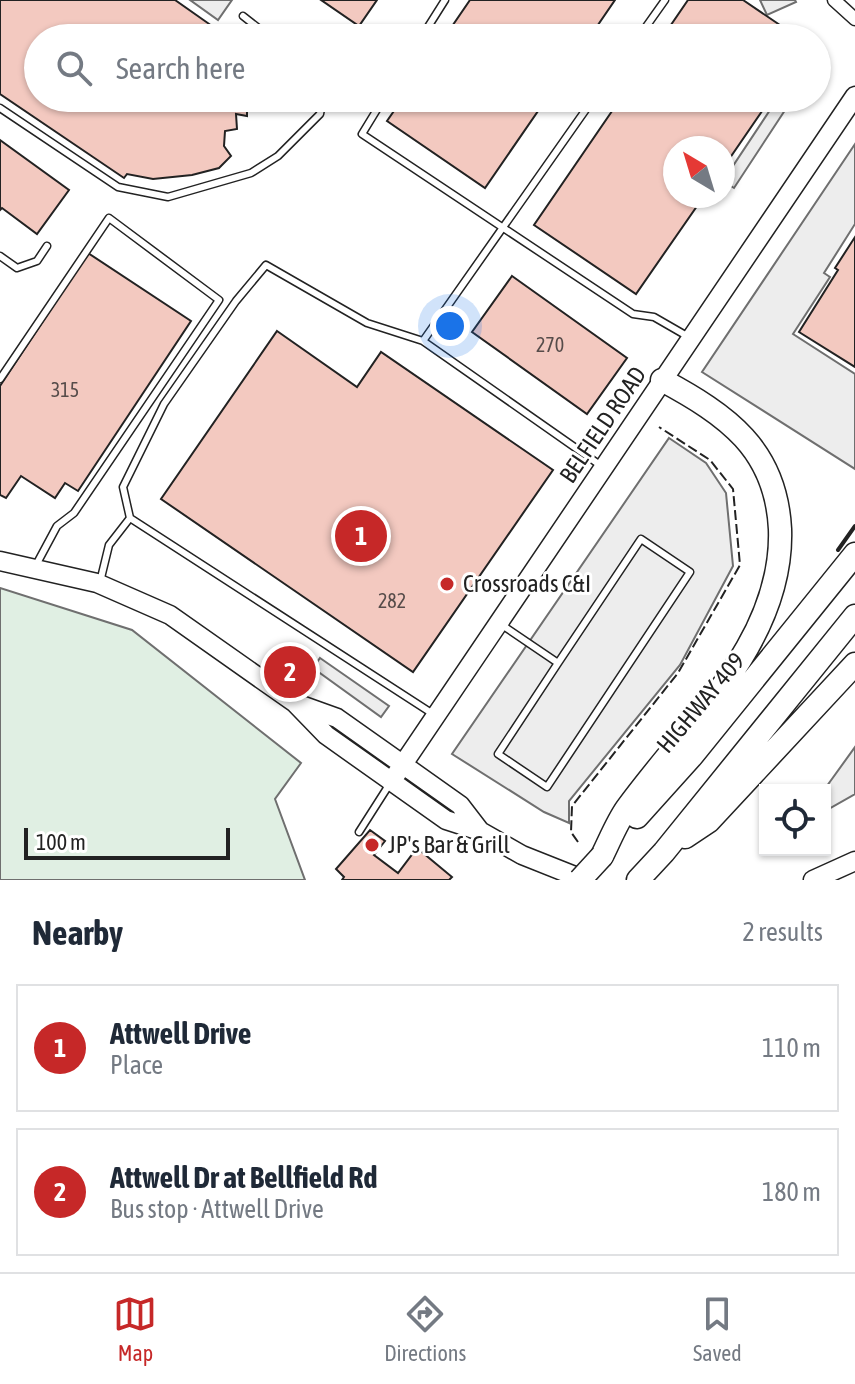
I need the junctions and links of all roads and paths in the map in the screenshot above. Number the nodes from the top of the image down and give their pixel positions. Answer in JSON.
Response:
{"nodes":[{"id":1,"x":445,"y":0,"type":"edge"},
{"id":2,"x":665,"y":0,"type":"edge"},
{"id":3,"x":834,"y":0,"type":"edge"},
{"id":4,"x":243,"y":16,"type":"dead end"},
{"id":5,"x":855,"y":19,"type":"edge"},
{"id":6,"x":253,"y":24,"type":"edge"},
{"id":7,"x":430,"y":24,"type":"edge"},
{"id":8,"x":648,"y":24,"type":"edge"},
{"id":9,"x":855,"y":96,"type":"edge"},
{"id":10,"x":0,"y":108,"type":"edge"},
{"id":11,"x":320,"y":112,"type":"edge"},
{"id":12,"x":375,"y":112,"type":"edge"},
{"id":13,"x":584,"y":112,"type":"edge"},
{"id":14,"x":501,"y":227,"type":"junction"},
{"id":15,"x":47,"y":246,"type":"dead end"},
{"id":16,"x":0,"y":256,"type":"edge"},
{"id":17,"x":691,"y":338,"type":"junction"},
{"id":18,"x":423,"y":341,"type":"junction"},
{"id":19,"x":0,"y":379,"type":"edge"},
{"id":20,"x":662,"y":380,"type":"junction"},
{"id":21,"x":603,"y":467,"type":"junction"},
{"id":22,"x":130,"y":518,"type":"junction"},
{"id":23,"x":855,"y":554,"type":"edge"},
{"id":24,"x":0,"y":561,"type":"edge"},
{"id":25,"x":35,"y":569,"type":"junction"},
{"id":26,"x":100,"y":584,"type":"junction"},
{"id":27,"x":855,"y":616,"type":"edge"},
{"id":28,"x":499,"y":623,"type":"junction"},
{"id":29,"x":558,"y":663,"type":"junction"},
{"id":30,"x":855,"y":664,"type":"edge"},
{"id":31,"x":295,"y":703,"type":"junction"},
{"id":32,"x":436,"y":716,"type":"junction"},
{"id":33,"x":403,"y":764,"type":"junction"},
{"id":34,"x":391,"y":782,"type":"junction"},
{"id":35,"x":480,"y":831,"type":"junction"},
{"id":36,"x":359,"y":832,"type":"dead end"},
{"id":37,"x":664,"y":852,"type":"junction"},
{"id":38,"x":602,"y":856,"type":"junction"},
{"id":39,"x":855,"y":861,"type":"edge"},
{"id":40,"x":582,"y":880,"type":"edge"},
{"id":41,"x":638,"y":880,"type":"edge"},
{"id":42,"x":813,"y":880,"type":"edge"}],
"edges":[{"from":1,"to":7,"type":"lane"},
{"from":2,"to":8,"type":"lane"},
{"from":3,"to":5,"type":"street"},
{"from":4,"to":6,"type":"lane"},
{"from":9,"to":17,"type":"main road","name":"BELFIELD ROAD"},
{"from":10,"to":11,"type":"lane"},
{"from":12,"to":14,"type":"lane"},
{"from":13,"to":14,"type":"lane"},
{"from":14,"to":17,"type":"lane"},
{"from":14,"to":18,"type":"lane"},
{"from":15,"to":16,"type":"lane"},
{"from":17,"to":20,"type":"main road","name":"BELFIELD ROAD"},
{"from":18,"to":21,"type":"lane"},
{"from":18,"to":22,"type":"lane"},
{"from":19,"to":25,"type":"lane"},
{"from":20,"to":21,"type":"main road","name":"BELFIELD ROAD"},
{"from":20,"to":38,"type":"highway"},
{"from":21,"to":28,"type":"main road","name":"BELFIELD ROAD"},
{"from":22,"to":26,"type":"lane"},
{"from":22,"to":32,"type":"lane"},
{"from":23,"to":38,"type":"highway","name":"HIGHWAY 409"},
{"from":24,"to":25,"type":"main road"},
{"from":25,"to":26,"type":"main road"},
{"from":26,"to":31,"type":"main road"},
{"from":27,"to":37,"type":"highway"},
{"from":28,"to":29,"type":"lane"},
{"from":28,"to":32,"type":"main road","name":"BELFIELD ROAD"},
{"from":29,"to":29,"type":"lane"},
{"from":30,"to":37,"type":"highway"},
{"from":31,"to":33,"type":"main road"},
{"from":31,"to":34,"type":"main road"},
{"from":32,"to":33,"type":"main road","name":"BELFIELD ROAD"},
{"from":33,"to":34,"type":"main road","name":"BELFIELD ROAD"},
{"from":33,"to":35,"type":"main road"},
{"from":34,"to":35,"type":"main road"},
{"from":34,"to":36,"type":"lane"},
{"from":35,"to":40,"type":"main road"},
{"from":37,"to":41,"type":"highway"},
{"from":38,"to":40,"type":"highway","name":"HIGHWAY 409","bridge":true},
{"from":39,"to":42,"type":"main road"}]}
